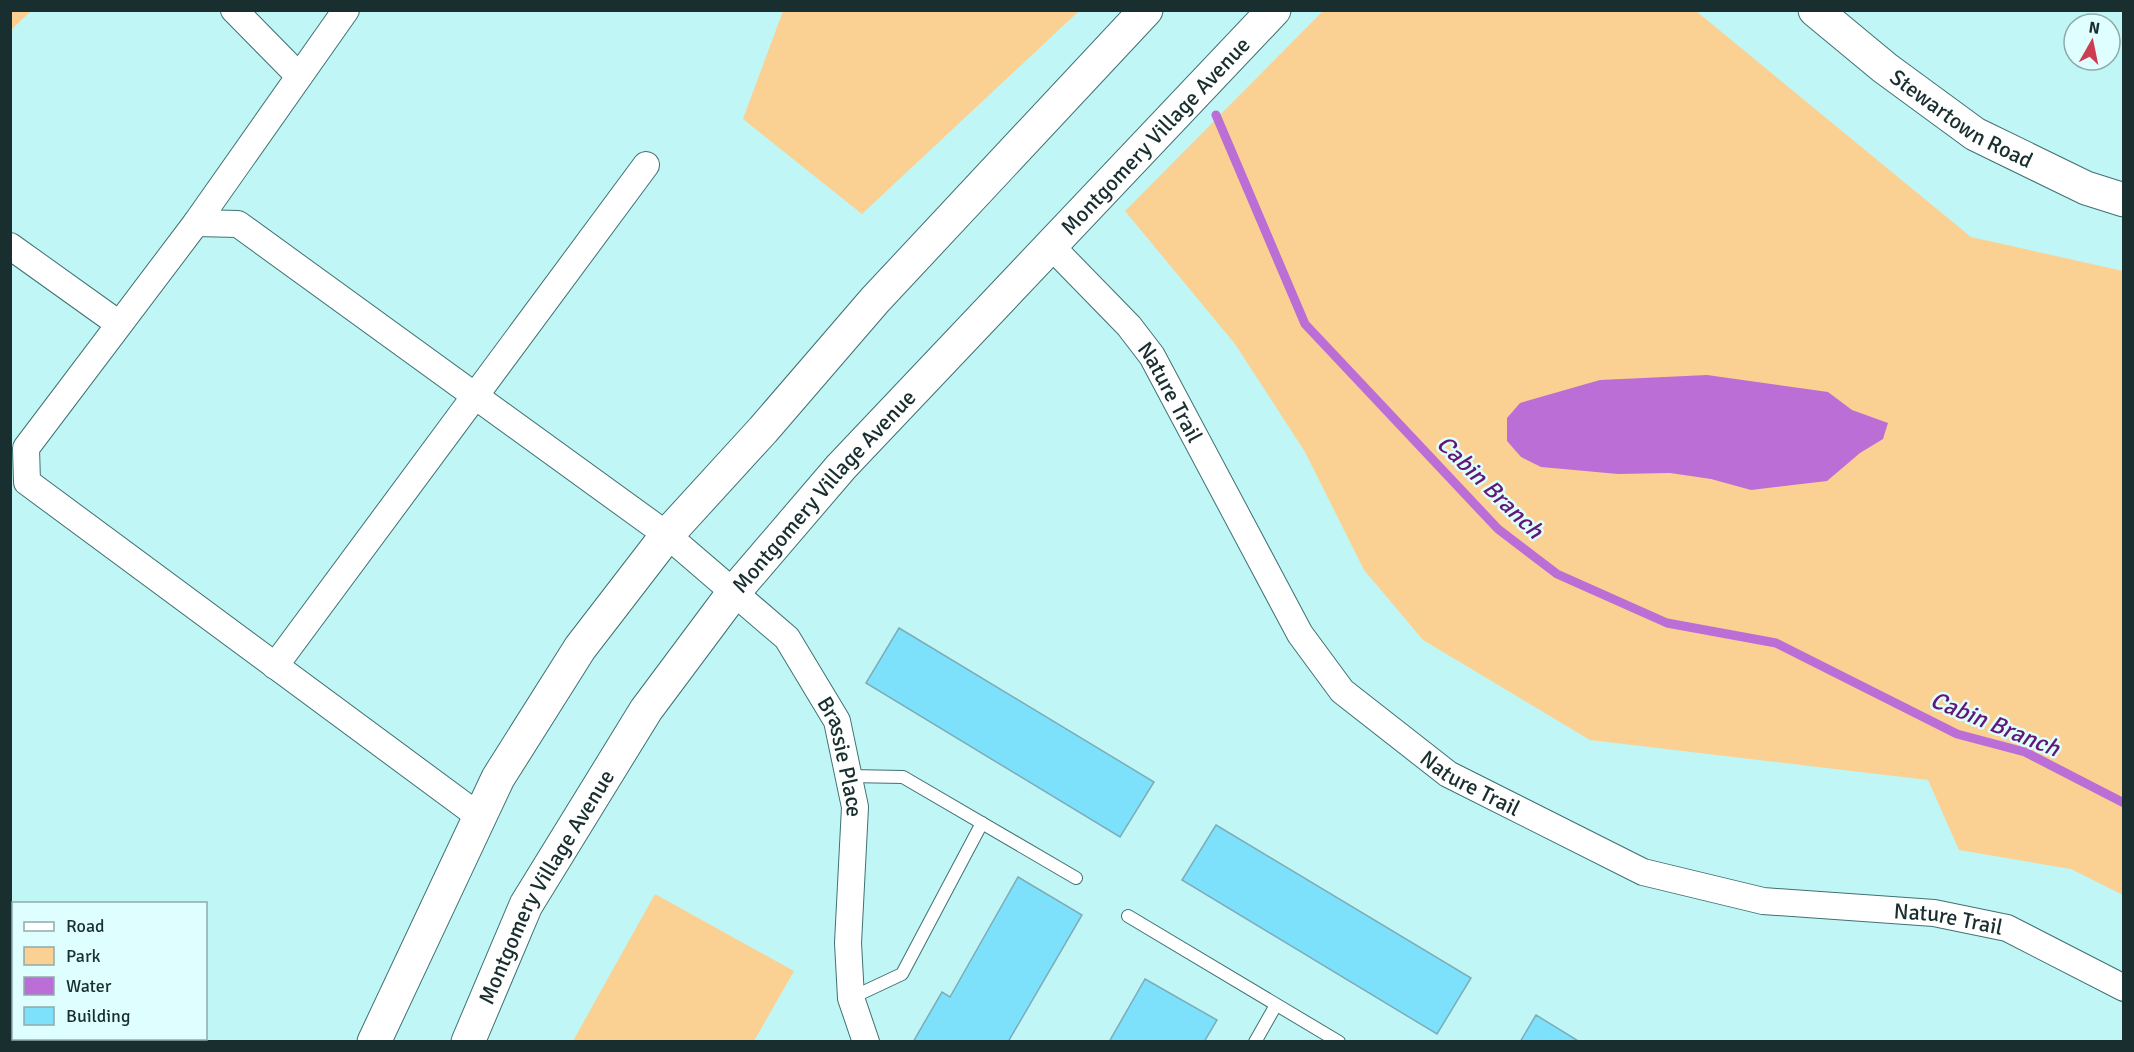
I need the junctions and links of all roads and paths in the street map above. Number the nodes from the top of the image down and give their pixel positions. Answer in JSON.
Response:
{"nodes":[{"id":1,"x":234,"y":10,"type":"edge"},
{"id":2,"x":346,"y":10,"type":"edge"},
{"id":3,"x":1146,"y":10,"type":"edge"},
{"id":4,"x":1274,"y":10,"type":"edge"},
{"id":5,"x":1815,"y":10,"type":"edge"},
{"id":6,"x":299,"y":76,"type":"junction"},
{"id":7,"x":646,"y":165,"type":"dead end"},
{"id":8,"x":2124,"y":200,"type":"edge"},
{"id":9,"x":195,"y":223,"type":"junction"},
{"id":10,"x":10,"y":246,"type":"edge"},
{"id":11,"x":1051,"y":246,"type":"junction"},
{"id":12,"x":119,"y":324,"type":"junction"},
{"id":13,"x":475,"y":396,"type":"junction"},
{"id":14,"x":19,"y":487,"type":"edge"},
{"id":15,"x":667,"y":535,"type":"junction"},
{"id":16,"x":734,"y":592,"type":"junction"},
{"id":17,"x":275,"y":666,"type":"junction"},
{"id":18,"x":849,"y":776,"type":"junction"},
{"id":19,"x":480,"y":817,"type":"junction"},
{"id":20,"x":982,"y":823,"type":"junction"},
{"id":21,"x":1076,"y":878,"type":"dead end"},
{"id":22,"x":1128,"y":916,"type":"dead end"},
{"id":23,"x":2124,"y":988,"type":"edge"},
{"id":24,"x":851,"y":998,"type":"junction"},
{"id":25,"x":1276,"y":1005,"type":"junction"},
{"id":26,"x":374,"y":1041,"type":"edge"},
{"id":27,"x":468,"y":1041,"type":"edge"},
{"id":28,"x":866,"y":1041,"type":"edge"},
{"id":29,"x":1255,"y":1041,"type":"edge"},
{"id":30,"x":1339,"y":1041,"type":"edge"}],
"edges":[{"from":1,"to":6,"type":"street"},
{"from":2,"to":6,"type":"street"},
{"from":3,"to":15,"type":"main road"},
{"from":4,"to":11,"type":"main road","name":"Montgomery Village Avenue"},
{"from":5,"to":8,"type":"main road","name":"Stewartown Road"},
{"from":6,"to":9,"type":"street"},
{"from":7,"to":13,"type":"street"},
{"from":9,"to":12,"type":"street"},
{"from":9,"to":13,"type":"street","name":"Brassie Place"},
{"from":10,"to":12,"type":"street"},
{"from":11,"to":16,"type":"main road","name":"Montgomery Village Avenue"},
{"from":11,"to":23,"type":"street","name":"Nature Trail"},
{"from":12,"to":14,"type":"street"},
{"from":13,"to":15,"type":"street","name":"Brassie Place"},
{"from":13,"to":17,"type":"street"},
{"from":14,"to":17,"type":"street"},
{"from":15,"to":16,"type":"street","name":"Brassie Place"},
{"from":15,"to":19,"type":"main road"},
{"from":16,"to":18,"type":"street","name":"Brassie Place"},
{"from":16,"to":27,"type":"main road","name":"Montgomery Village Avenue"},
{"from":17,"to":19,"type":"street"},
{"from":18,"to":20,"type":"lane"},
{"from":18,"to":24,"type":"street","name":"Brassie Place"},
{"from":19,"to":26,"type":"main road"},
{"from":20,"to":21,"type":"lane"},
{"from":20,"to":24,"type":"lane"},
{"from":22,"to":25,"type":"lane"},
{"from":24,"to":28,"type":"street","name":"Brassie Place"},
{"from":25,"to":29,"type":"lane"},
{"from":25,"to":30,"type":"lane"}]}
